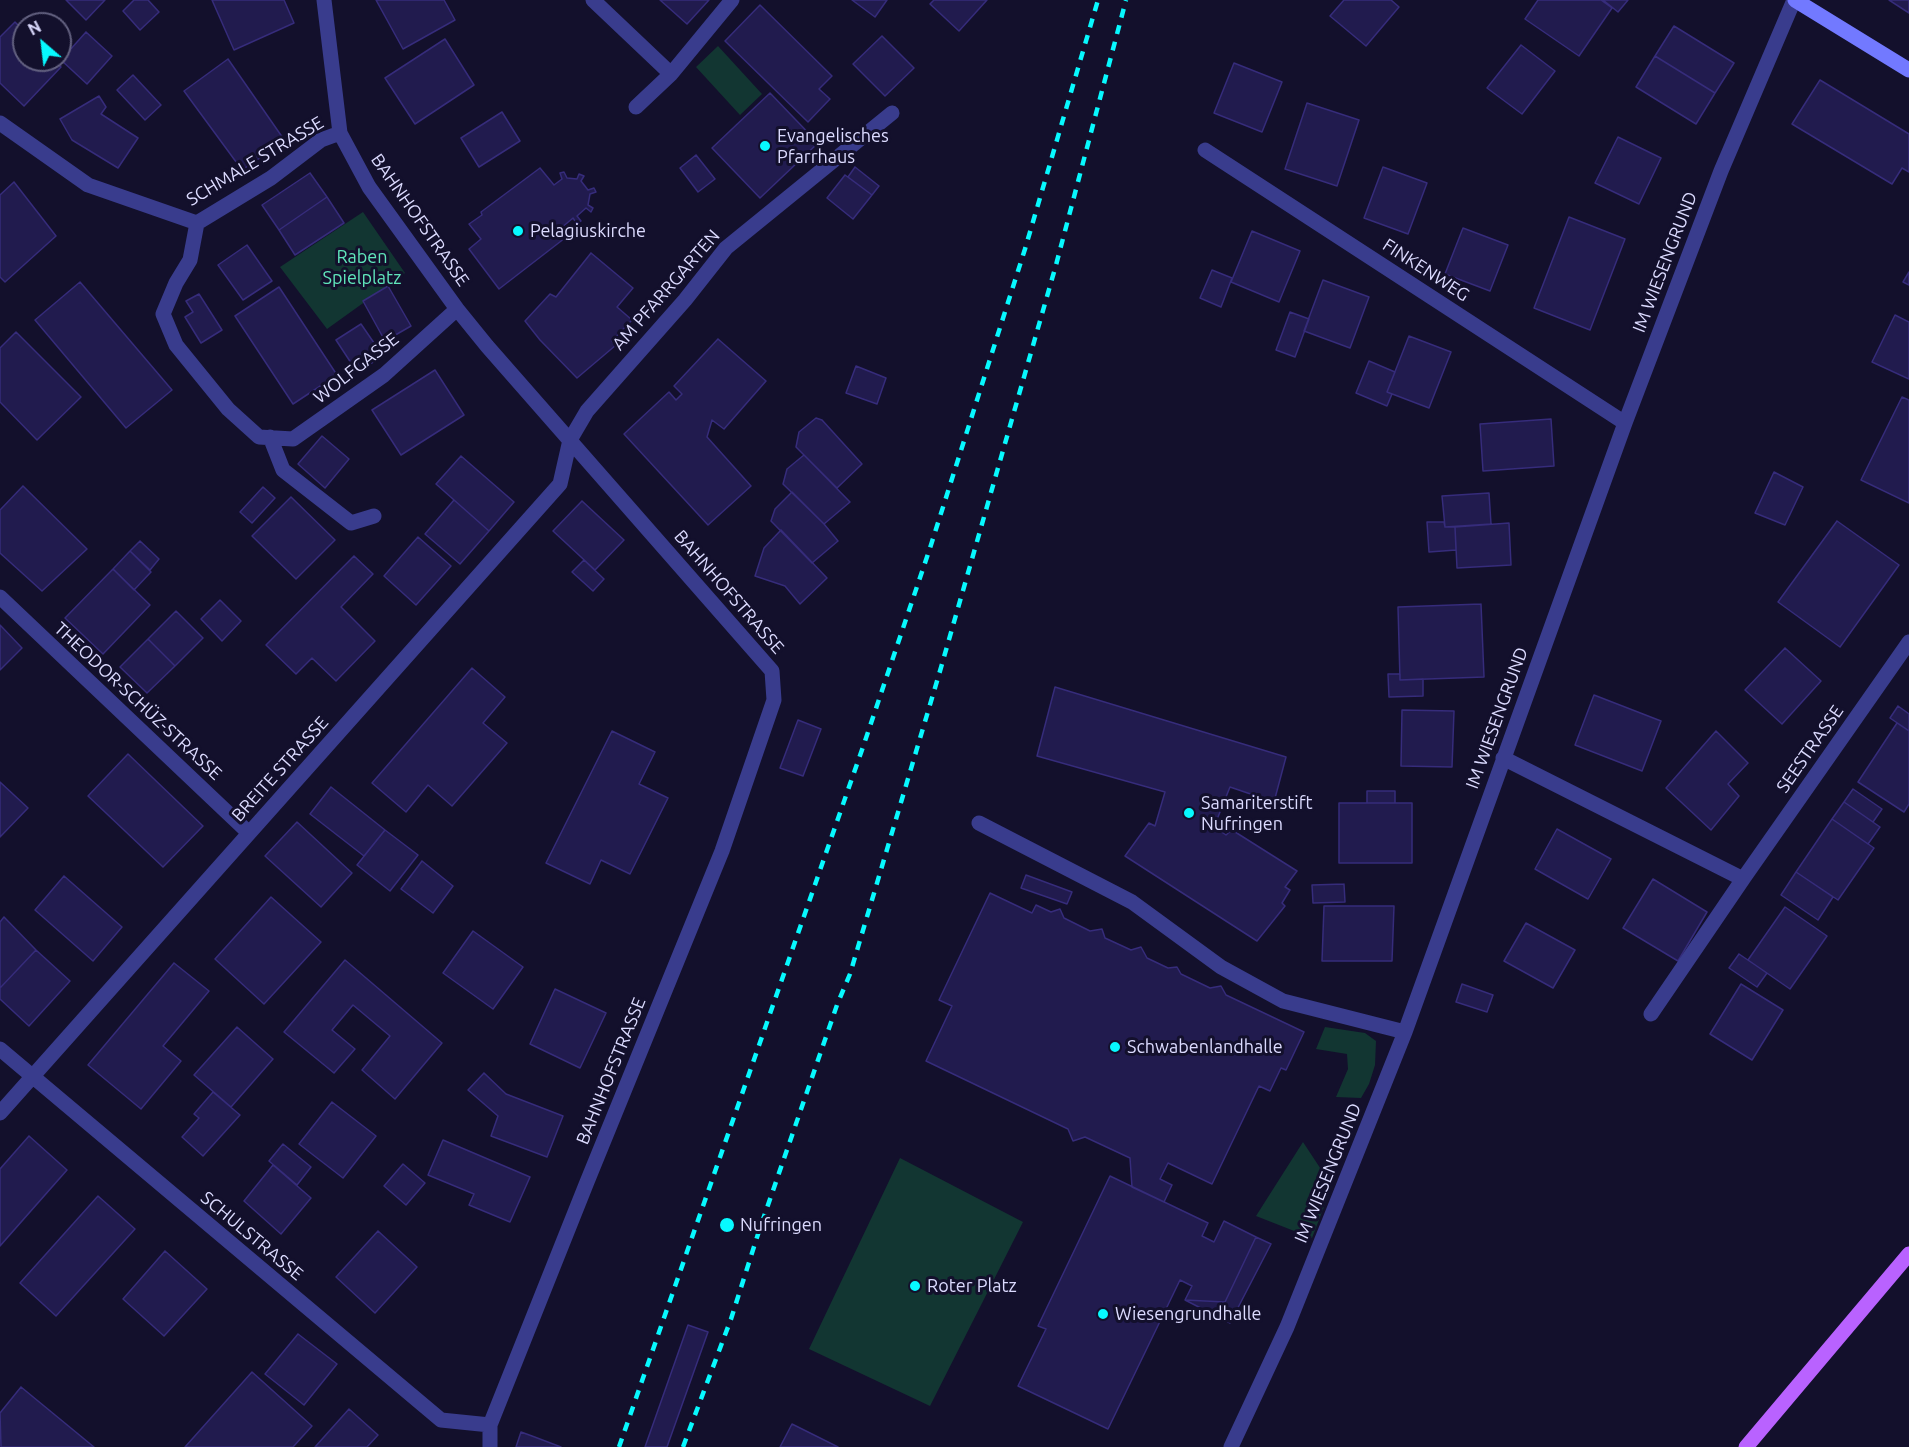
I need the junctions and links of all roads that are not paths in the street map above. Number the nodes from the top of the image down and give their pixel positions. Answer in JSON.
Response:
{"nodes":[{"id":1,"x":324,"y":0,"type":"edge"},
{"id":2,"x":593,"y":0,"type":"edge"},
{"id":3,"x":732,"y":0,"type":"edge"},
{"id":4,"x":1794,"y":0,"type":"edge"},
{"id":5,"x":1909,"y":70,"type":"edge"},
{"id":6,"x":671,"y":74,"type":"junction"},
{"id":7,"x":636,"y":107,"type":"dead end"},
{"id":8,"x":892,"y":113,"type":"dead end"},
{"id":9,"x":0,"y":123,"type":"edge"},
{"id":10,"x":340,"y":133,"type":"junction"},
{"id":11,"x":1205,"y":150,"type":"dead end"},
{"id":12,"x":197,"y":223,"type":"junction"},
{"id":13,"x":457,"y":309,"type":"junction"},
{"id":14,"x":1625,"y":423,"type":"junction"},
{"id":15,"x":270,"y":437,"type":"junction"},
{"id":16,"x":570,"y":440,"type":"junction"},
{"id":17,"x":374,"y":516,"type":"dead end"},
{"id":18,"x":0,"y":597,"type":"edge"},
{"id":19,"x":1909,"y":642,"type":"edge"},
{"id":20,"x":1503,"y":758,"type":"junction"},
{"id":21,"x":979,"y":824,"type":"dead end"},
{"id":22,"x":249,"y":833,"type":"junction"},
{"id":23,"x":1743,"y":879,"type":"junction"},
{"id":24,"x":1651,"y":1014,"type":"dead end"},
{"id":25,"x":1405,"y":1032,"type":"junction"},
{"id":26,"x":0,"y":1049,"type":"edge"},
{"id":27,"x":32,"y":1076,"type":"junction"},
{"id":28,"x":0,"y":1113,"type":"edge"},
{"id":29,"x":1909,"y":1254,"type":"edge"},
{"id":30,"x":490,"y":1425,"type":"junction"},
{"id":31,"x":490,"y":1447,"type":"edge"},
{"id":32,"x":1231,"y":1447,"type":"edge"},
{"id":33,"x":1746,"y":1447,"type":"edge"}],
"edges":[{"from":1,"to":10,"type":"street","name":"BAHNHOFSTRASSE"},
{"from":2,"to":6,"type":"street"},
{"from":3,"to":6,"type":"street"},
{"from":4,"to":5,"type":"street"},
{"from":4,"to":14,"type":"street","name":"IM WIESENGRUND"},
{"from":6,"to":7,"type":"street"},
{"from":8,"to":16,"type":"street","name":"AM PFARRGARTEN"},
{"from":9,"to":12,"type":"street","name":"SCHMALE STRASSE"},
{"from":10,"to":12,"type":"street","name":"SCHMALE STRASSE"},
{"from":10,"to":13,"type":"street","name":"BAHNHOFSTRASSE"},
{"from":11,"to":14,"type":"street","name":"FINKENWEG"},
{"from":12,"to":15,"type":"street"},
{"from":13,"to":15,"type":"street","name":"WOLFGASSE"},
{"from":13,"to":16,"type":"street","name":"BAHNHOFSTRASSE"},
{"from":14,"to":20,"type":"street","name":"IM WIESENGRUND"},
{"from":15,"to":17,"type":"street"},
{"from":16,"to":22,"type":"street","name":"BREITE STRASSE"},
{"from":16,"to":30,"type":"street","name":"BAHNHOFSTRASSE"},
{"from":18,"to":22,"type":"street","name":"THEODOR-SCHÜZ-STRASSE"},
{"from":19,"to":23,"type":"street","name":"SEESTRASSE"},
{"from":20,"to":23,"type":"street"},
{"from":20,"to":25,"type":"street","name":"IM WIESENGRUND"},
{"from":21,"to":25,"type":"street"},
{"from":22,"to":27,"type":"street","name":"BREITE STRASSE"},
{"from":23,"to":24,"type":"street","name":"SEESTRASSE"},
{"from":25,"to":32,"type":"street","name":"IM WIESENGRUND"},
{"from":26,"to":27,"type":"street","name":"SCHULSTRASSE"},
{"from":27,"to":28,"type":"street","name":"BREITE STRASSE"},
{"from":27,"to":30,"type":"street","name":"SCHULSTRASSE"},
{"from":29,"to":33,"type":"main road"},
{"from":30,"to":31,"type":"street","name":"BAHNHOFSTRASSE"}]}
